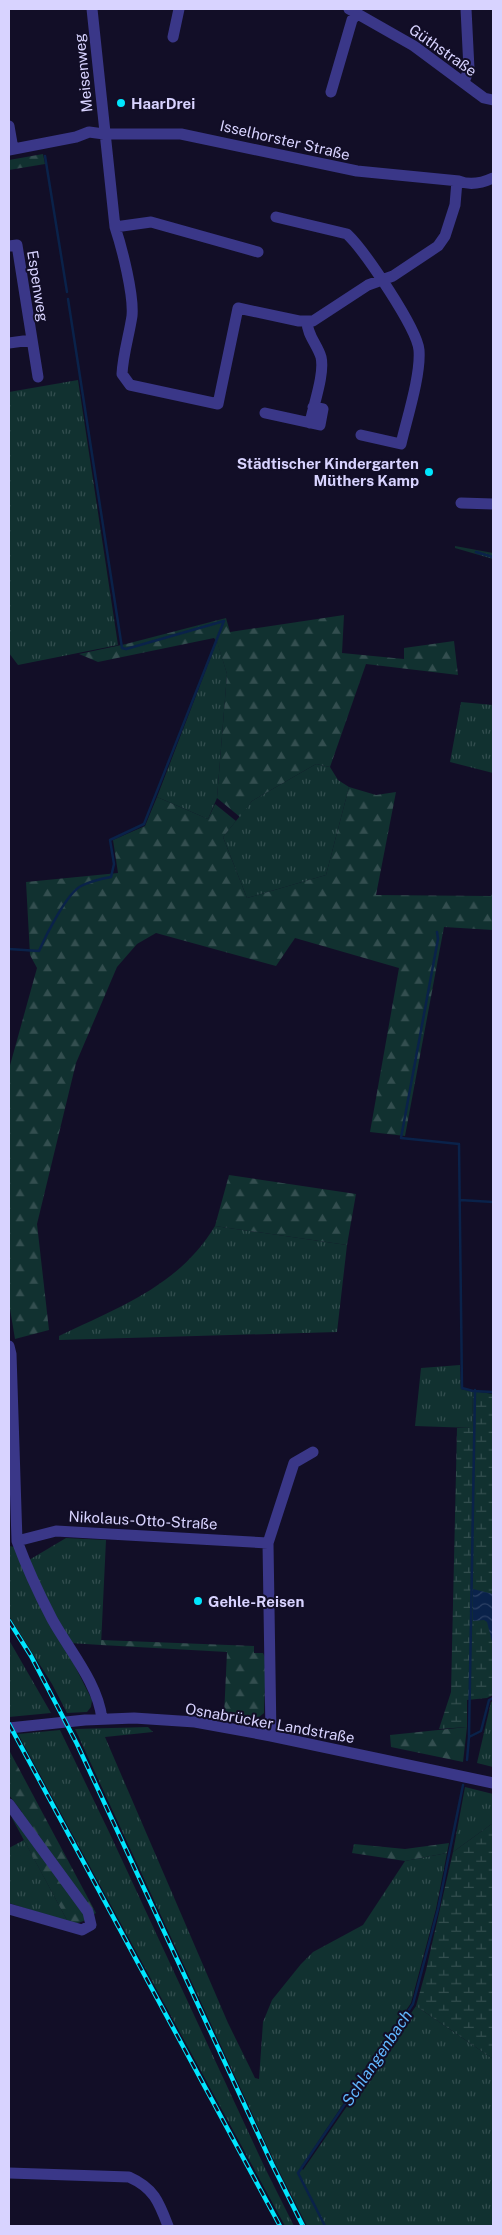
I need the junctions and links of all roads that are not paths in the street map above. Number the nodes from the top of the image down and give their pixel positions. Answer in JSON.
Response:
{"nodes":[{"id":1,"x":92,"y":9,"type":"edge"},
{"id":2,"x":179,"y":9,"type":"edge"},
{"id":3,"x":466,"y":9,"type":"edge"},
{"id":4,"x":353,"y":11,"type":"edge"},
{"id":5,"x":173,"y":37,"type":"dead end"},
{"id":6,"x":464,"y":82,"type":"junction"},
{"id":7,"x":331,"y":92,"type":"dead end"},
{"id":8,"x":493,"y":100,"type":"edge"},
{"id":9,"x":9,"y":126,"type":"edge"},
{"id":10,"x":104,"y":134,"type":"junction"},
{"id":11,"x":11,"y":150,"type":"edge"},
{"id":12,"x":493,"y":178,"type":"edge"},
{"id":13,"x":458,"y":181,"type":"junction"},
{"id":14,"x":276,"y":217,"type":"dead end"},
{"id":15,"x":115,"y":227,"type":"junction"},
{"id":16,"x":9,"y":246,"type":"edge"},
{"id":17,"x":258,"y":252,"type":"dead end"},
{"id":18,"x":382,"y":280,"type":"junction"},
{"id":19,"x":307,"y":321,"type":"junction"},
{"id":20,"x":32,"y":340,"type":"junction"},
{"id":21,"x":9,"y":343,"type":"edge"},
{"id":22,"x":38,"y":377,"type":"dead end"},
{"id":23,"x":265,"y":413,"type":"dead end"},
{"id":24,"x":361,"y":435,"type":"dead end"},
{"id":25,"x":460,"y":503,"type":"dead end"},
{"id":26,"x":493,"y":504,"type":"edge"},
{"id":27,"x":9,"y":1346,"type":"edge"},
{"id":28,"x":313,"y":1452,"type":"dead end"},
{"id":29,"x":17,"y":1541,"type":"junction"},
{"id":30,"x":268,"y":1542,"type":"junction"},
{"id":31,"x":102,"y":1719,"type":"junction"},
{"id":32,"x":9,"y":1728,"type":"edge"},
{"id":33,"x":271,"y":1736,"type":"junction"},
{"id":34,"x":493,"y":1783,"type":"edge"},
{"id":35,"x":9,"y":1804,"type":"edge"},
{"id":36,"x":9,"y":1908,"type":"edge"},
{"id":37,"x":9,"y":2172,"type":"edge"},
{"id":38,"x":168,"y":2226,"type":"edge"}],
"edges":[{"from":1,"to":10,"type":"street","name":"Meisenweg"},
{"from":2,"to":5,"type":"street"},
{"from":3,"to":6,"type":"street"},
{"from":4,"to":6,"type":"street","name":"Güthstraße"},
{"from":4,"to":7,"type":"street"},
{"from":6,"to":8,"type":"street","name":"Güthstraße"},
{"from":9,"to":11,"type":"street"},
{"from":10,"to":11,"type":"street","name":"Isselhorster Straße"},
{"from":10,"to":13,"type":"street","name":"Isselhorster Straße"},
{"from":10,"to":15,"type":"street","name":"Meisenweg"},
{"from":12,"to":13,"type":"street","name":"Isselhorster Straße"},
{"from":13,"to":18,"type":"street"},
{"from":14,"to":18,"type":"street"},
{"from":15,"to":17,"type":"street"},
{"from":15,"to":19,"type":"street","name":"Meisenweg"},
{"from":16,"to":20,"type":"street","name":"Espenweg"},
{"from":18,"to":19,"type":"street"},
{"from":18,"to":24,"type":"street"},
{"from":19,"to":23,"type":"street"},
{"from":20,"to":21,"type":"street","name":"Espenweg"},
{"from":20,"to":22,"type":"street","name":"Espenweg"},
{"from":25,"to":26,"type":"street"},
{"from":27,"to":29,"type":"street"},
{"from":28,"to":30,"type":"street"},
{"from":29,"to":30,"type":"street","name":"Nikolaus-Otto-Straße"},
{"from":29,"to":31,"type":"street"},
{"from":30,"to":33,"type":"street"},
{"from":31,"to":32,"type":"street","name":"Osnabrücker Landstraße"},
{"from":31,"to":33,"type":"street","name":"Osnabrücker Landstraße"},
{"from":33,"to":34,"type":"street","name":"Osnabrücker Landstraße"},
{"from":35,"to":36,"type":"street"},
{"from":37,"to":38,"type":"street"}]}
